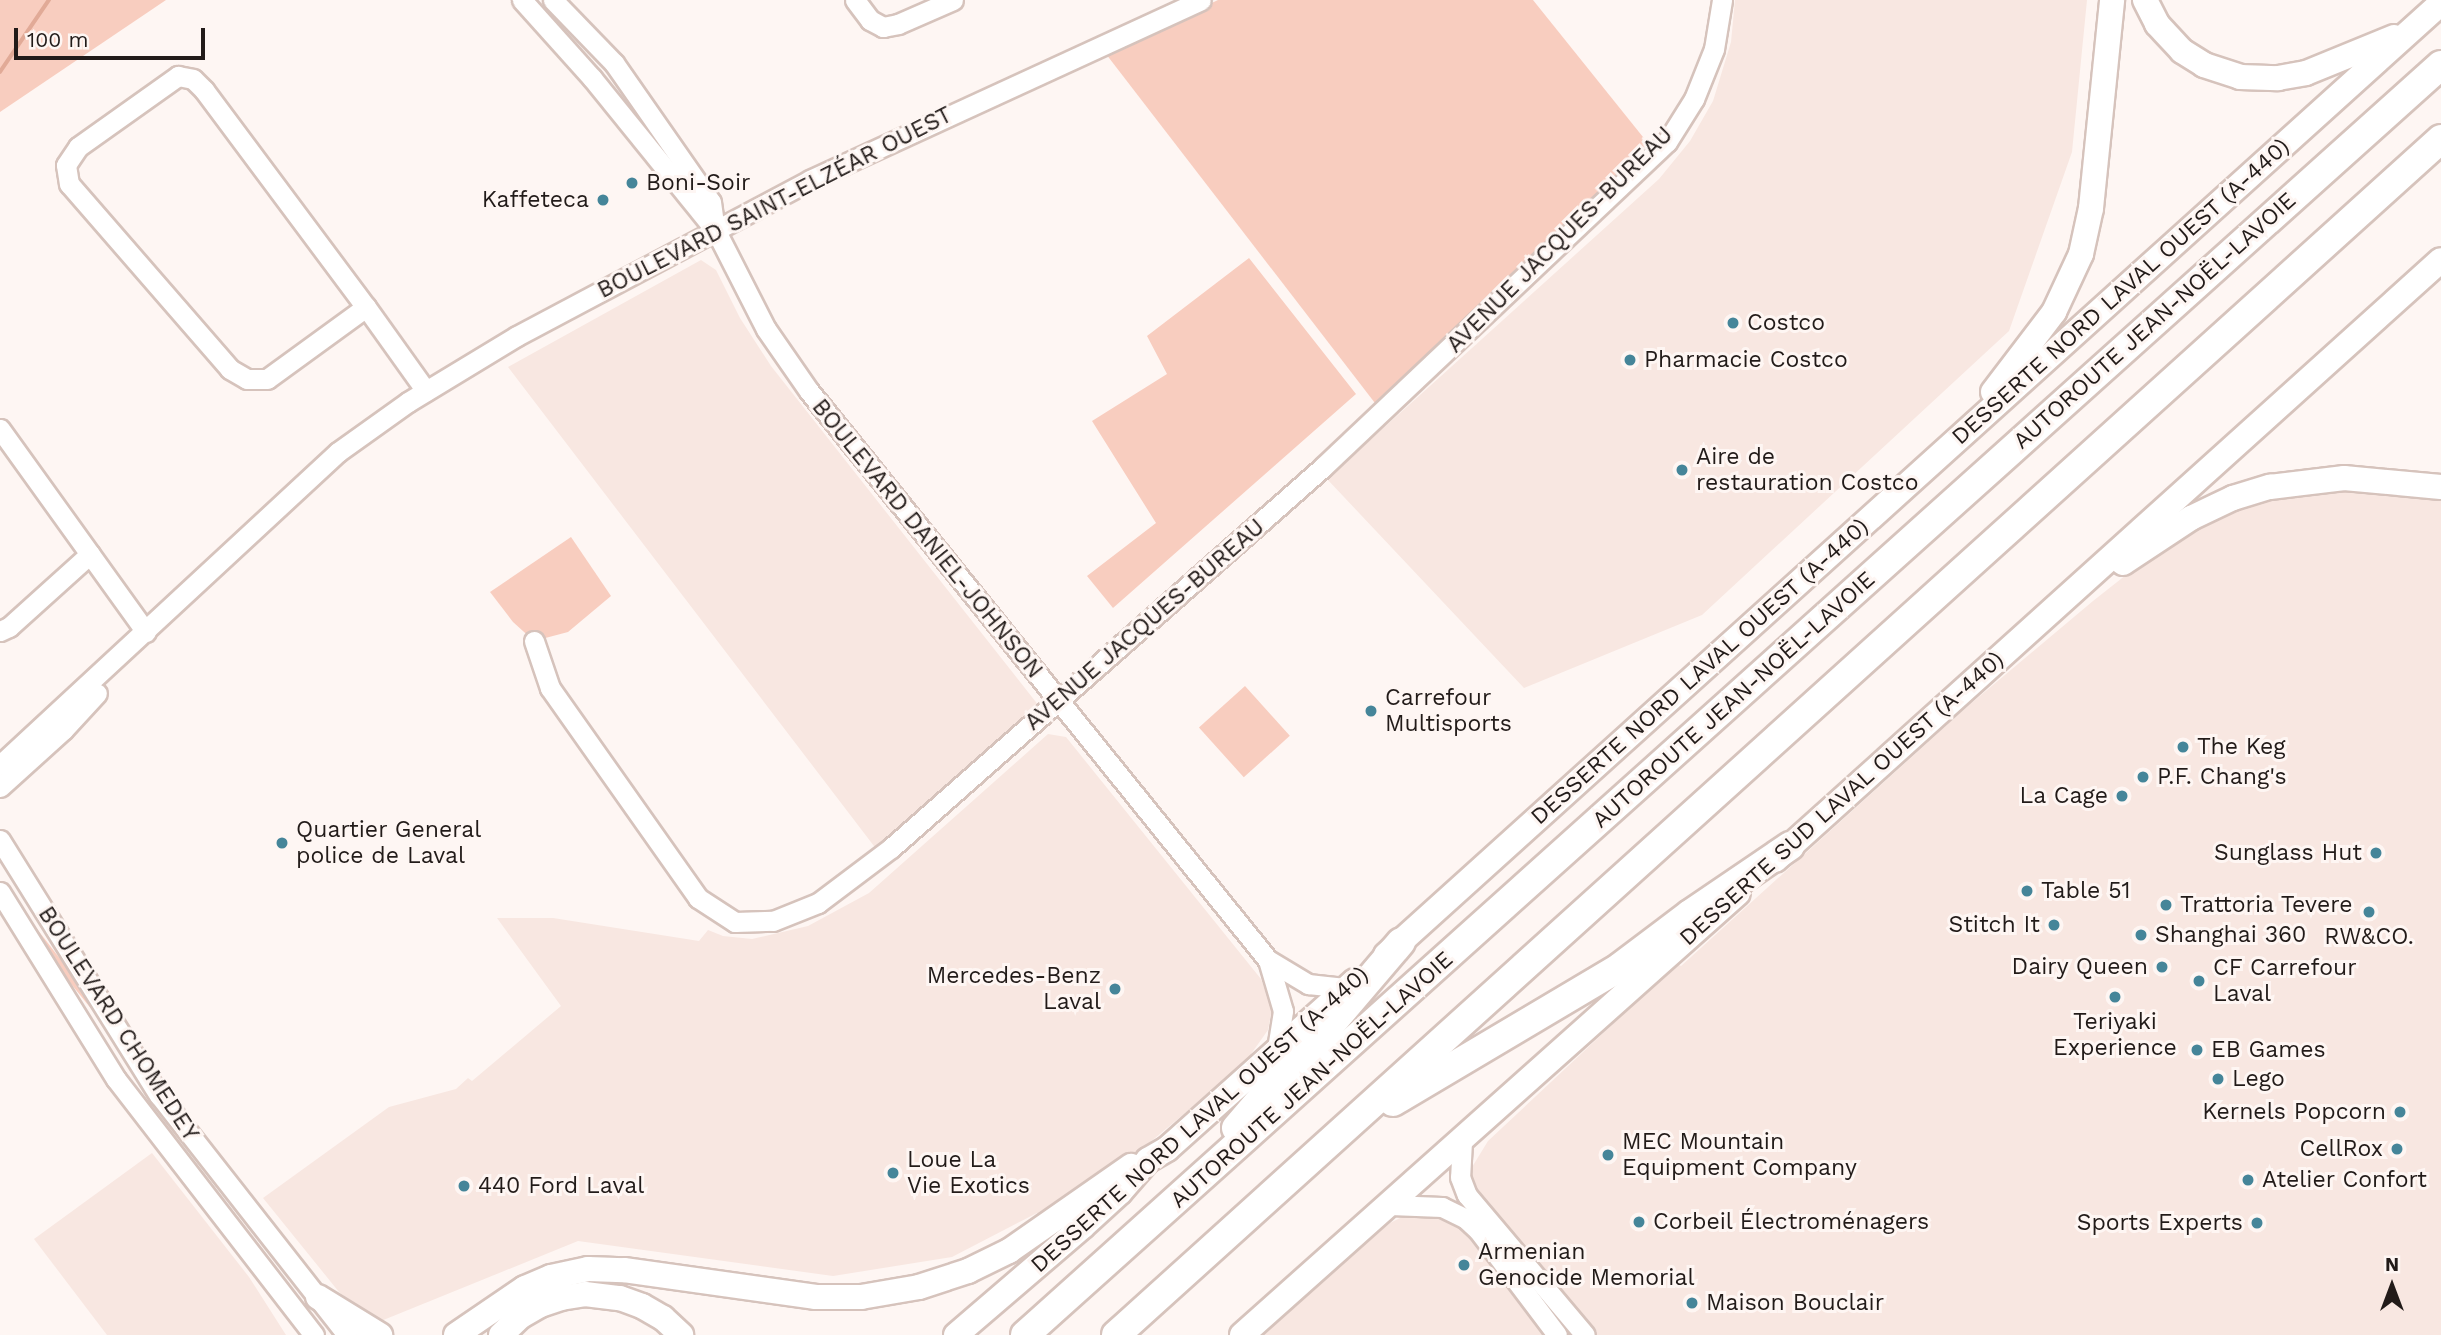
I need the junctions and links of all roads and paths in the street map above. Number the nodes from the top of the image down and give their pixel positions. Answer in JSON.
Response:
{"nodes":[{"id":1,"x":522,"y":0,"type":"edge"},
{"id":2,"x":554,"y":0,"type":"edge"},
{"id":3,"x":855,"y":0,"type":"edge"},
{"id":4,"x":953,"y":0,"type":"edge"},
{"id":5,"x":1201,"y":0,"type":"edge"},
{"id":6,"x":1722,"y":0,"type":"edge"},
{"id":7,"x":2112,"y":0,"type":"edge"},
{"id":8,"x":2145,"y":0,"type":"edge"},
{"id":9,"x":2440,"y":4,"type":"edge"},
{"id":10,"x":2414,"y":28,"type":"junction"},
{"id":11,"x":2441,"y":65,"type":"edge"},
{"id":12,"x":2441,"y":139,"type":"edge"},
{"id":13,"x":716,"y":231,"type":"junction"},
{"id":14,"x":2441,"y":260,"type":"edge"},
{"id":15,"x":366,"y":307,"type":"junction"},
{"id":16,"x":426,"y":391,"type":"junction"},
{"id":17,"x":0,"y":429,"type":"edge"},
{"id":18,"x":1959,"y":437,"type":"junction"},
{"id":19,"x":2441,"y":487,"type":"edge"},
{"id":20,"x":90,"y":554,"type":"junction"},
{"id":21,"x":2058,"y":605,"type":"junction"},
{"id":22,"x":0,"y":631,"type":"edge"},
{"id":23,"x":146,"y":632,"type":"junction"},
{"id":24,"x":534,"y":641,"type":"dead end"},
{"id":25,"x":1057,"y":702,"type":"junction"},
{"id":26,"x":0,"y":765,"type":"edge"},
{"id":27,"x":0,"y":787,"type":"edge"},
{"id":28,"x":0,"y":840,"type":"edge"},
{"id":29,"x":1790,"y":846,"type":"junction"},
{"id":30,"x":0,"y":892,"type":"edge"},
{"id":31,"x":1401,"y":942,"type":"junction"},
{"id":32,"x":1268,"y":960,"type":"junction"},
{"id":33,"x":1347,"y":988,"type":"junction"},
{"id":34,"x":1277,"y":1051,"type":"junction"},
{"id":35,"x":1337,"y":1136,"type":"junction"},
{"id":36,"x":1462,"y":1141,"type":"junction"},
{"id":37,"x":1148,"y":1160,"type":"junction"},
{"id":38,"x":1390,"y":1205,"type":"junction"},
{"id":39,"x":1159,"y":1217,"type":"junction"},
{"id":40,"x":318,"y":1297,"type":"junction"},
{"id":41,"x":314,"y":1335,"type":"edge"},
{"id":42,"x":347,"y":1335,"type":"edge"},
{"id":43,"x":380,"y":1335,"type":"edge"},
{"id":44,"x":456,"y":1335,"type":"edge"},
{"id":45,"x":501,"y":1335,"type":"edge"},
{"id":46,"x":681,"y":1335,"type":"edge"},
{"id":47,"x":956,"y":1335,"type":"edge"},
{"id":48,"x":1026,"y":1335,"type":"edge"},
{"id":49,"x":1116,"y":1335,"type":"edge"},
{"id":50,"x":1242,"y":1335,"type":"edge"},
{"id":51,"x":1558,"y":1335,"type":"edge"},
{"id":52,"x":1585,"y":1335,"type":"edge"}],
"edges":[{"from":1,"to":13,"type":"street","name":"BOULEVARD DANIEL-JOHNSON"},
{"from":2,"to":13,"type":"street","name":"BOULEVARD DANIEL-JOHNSON"},
{"from":3,"to":4,"type":"street"},
{"from":5,"to":13,"type":"street","name":"BOULEVARD SAINT-ELZÉAR OUEST"},
{"from":6,"to":25,"type":"street","name":"AVENUE JACQUES-BUREAU"},
{"from":7,"to":18,"type":"main road"},
{"from":8,"to":10,"type":"main road"},
{"from":9,"to":10,"type":"main road","name":"DESSERTE NORD LAVAL OUEST (A-440)"},
{"from":10,"to":18,"type":"main road","name":"DESSERTE NORD LAVAL OUEST (A-440)"},
{"from":11,"to":39,"type":"highway","name":"AUTOROUTE JEAN-NOËL-LAVOIE"},
{"from":12,"to":35,"type":"highway"},
{"from":13,"to":16,"type":"street","name":"BOULEVARD SAINT-ELZÉAR OUEST"},
{"from":13,"to":25,"type":"street","name":"BOULEVARD DANIEL-JOHNSON"},
{"from":14,"to":21,"type":"main road","name":"DESSERTE SUD LAVAL OUEST (A-440)"},
{"from":15,"to":15,"type":"street"},
{"from":15,"to":16,"type":"street"},
{"from":16,"to":23,"type":"street","name":"BOULEVARD SAINT-ELZÉAR OUEST"},
{"from":17,"to":20,"type":"street"},
{"from":18,"to":31,"type":"main road","name":"DESSERTE NORD LAVAL OUEST (A-440)"},
{"from":19,"to":21,"type":"main road"},
{"from":20,"to":22,"type":"street"},
{"from":20,"to":23,"type":"street"},
{"from":21,"to":29,"type":"main road","name":"DESSERTE SUD LAVAL OUEST (A-440)"},
{"from":23,"to":26,"type":"street","name":"BOULEVARD SAINT-ELZÉAR OUEST"},
{"from":23,"to":27,"type":"street","name":"BOULEVARD SAINT-ELZÉAR OUEST"},
{"from":24,"to":25,"type":"street","name":"AVENUE JACQUES-BUREAU"},
{"from":25,"to":32,"type":"street","name":"BOULEVARD DANIEL-JOHNSON"},
{"from":28,"to":40,"type":"street","name":"BOULEVARD CHOMEDEY"},
{"from":29,"to":35,"type":"highway"},
{"from":29,"to":36,"type":"main road","name":"DESSERTE SUD LAVAL OUEST (A-440)"},
{"from":30,"to":41,"type":"street","name":"BOULEVARD CHOMEDEY"},
{"from":31,"to":33,"type":"main road","name":"DESSERTE NORD LAVAL OUEST (A-440)"},
{"from":31,"to":39,"type":"highway"},
{"from":32,"to":33,"type":"street","name":"BOULEVARD DANIEL-JOHNSON"},
{"from":32,"to":34,"type":"street","name":"BOULEVARD DANIEL-JOHNSON"},
{"from":33,"to":34,"type":"main road","name":"DESSERTE NORD LAVAL OUEST (A-440)"},
{"from":34,"to":37,"type":"main road","name":"DESSERTE NORD LAVAL OUEST (A-440)"},
{"from":35,"to":49,"type":"highway"},
{"from":36,"to":38,"type":"main road","name":"DESSERTE SUD LAVAL OUEST (A-440)"},
{"from":36,"to":52,"type":"street"},
{"from":37,"to":44,"type":"main road"},
{"from":37,"to":47,"type":"main road","name":"DESSERTE NORD LAVAL OUEST (A-440)"},
{"from":38,"to":50,"type":"main road","name":"DESSERTE SUD LAVAL OUEST (A-440)"},
{"from":38,"to":51,"type":"street"},
{"from":39,"to":48,"type":"highway","name":"AUTOROUTE JEAN-NOËL-LAVOIE"},
{"from":40,"to":42,"type":"street","name":"BOULEVARD CHOMEDEY"},
{"from":40,"to":43,"type":"main road"},
{"from":45,"to":46,"type":"main road"}]}
